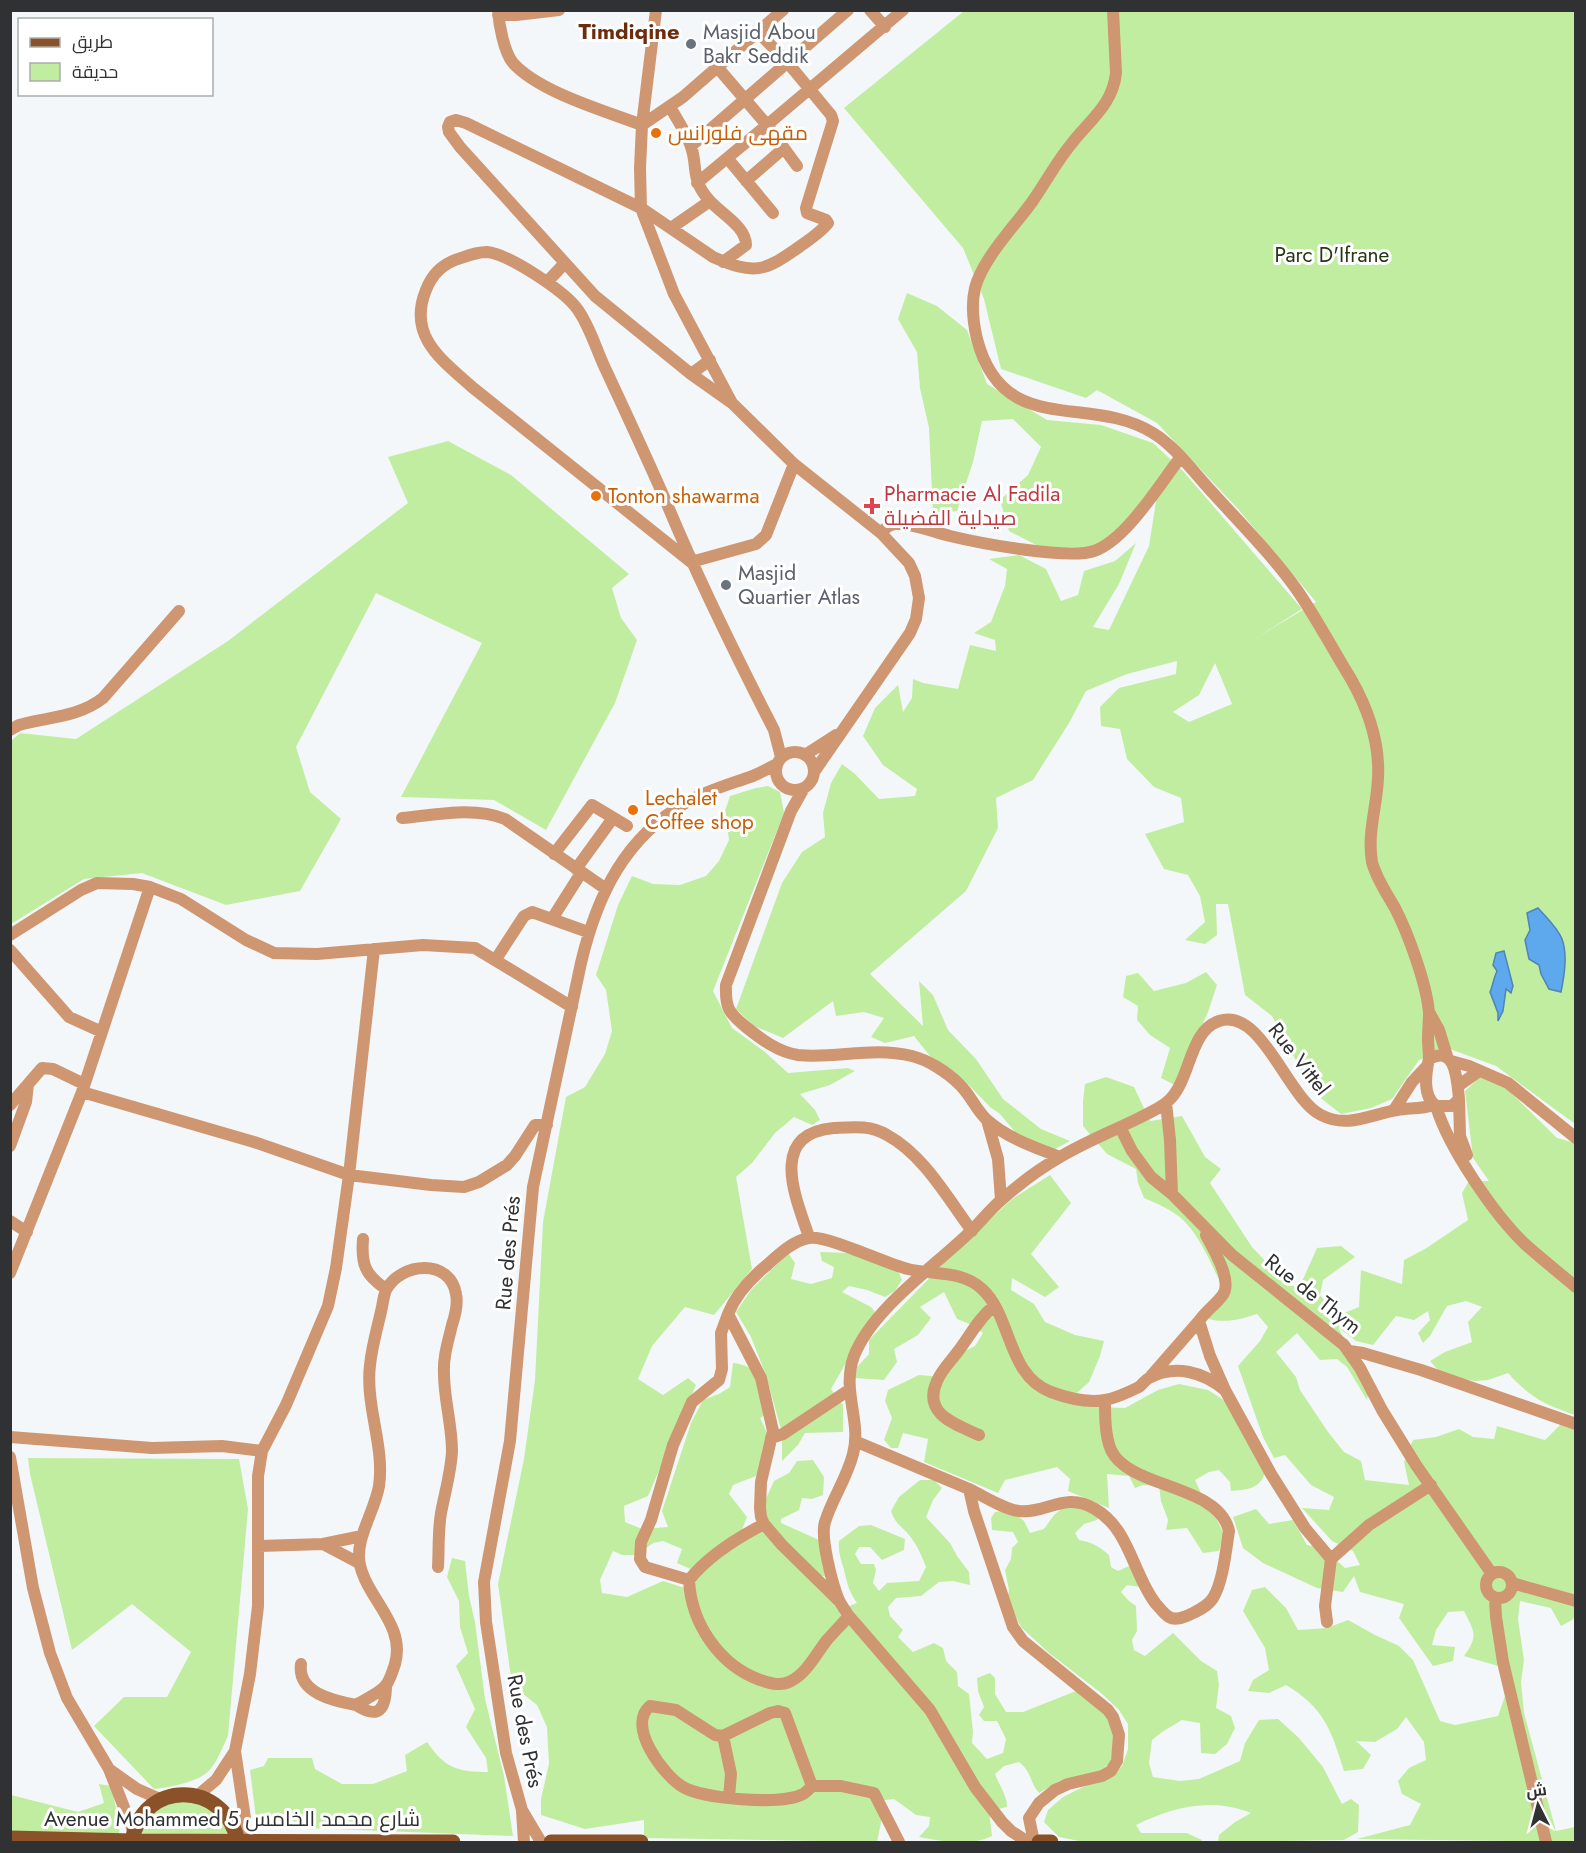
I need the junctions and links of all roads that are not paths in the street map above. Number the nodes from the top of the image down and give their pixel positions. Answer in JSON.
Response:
{"nodes":[{"id":1,"x":559,"y":10,"type":"edge"},
{"id":2,"x":656,"y":10,"type":"edge"},
{"id":3,"x":848,"y":10,"type":"edge"},
{"id":4,"x":870,"y":10,"type":"edge"},
{"id":5,"x":903,"y":10,"type":"edge"},
{"id":6,"x":1113,"y":10,"type":"edge"},
{"id":7,"x":779,"y":12,"type":"edge"},
{"id":8,"x":498,"y":13,"type":"edge"},
{"id":9,"x":885,"y":27,"type":"junction"},
{"id":10,"x":759,"y":33,"type":"junction"},
{"id":11,"x":788,"y":63,"type":"junction"},
{"id":12,"x":718,"y":68,"type":"junction"},
{"id":13,"x":810,"y":90,"type":"junction"},
{"id":14,"x":744,"y":100,"type":"junction"},
{"id":15,"x":670,"y":107,"type":"junction"},
{"id":16,"x":642,"y":125,"type":"junction"},
{"id":17,"x":767,"y":125,"type":"junction"},
{"id":18,"x":691,"y":146,"type":"junction"},
{"id":19,"x":784,"y":148,"type":"junction"},
{"id":20,"x":728,"y":159,"type":"junction"},
{"id":21,"x":797,"y":166,"type":"dead end"},
{"id":22,"x":746,"y":181,"type":"junction"},
{"id":23,"x":697,"y":183,"type":"junction"},
{"id":24,"x":710,"y":201,"type":"junction"},
{"id":25,"x":641,"y":208,"type":"junction"},
{"id":26,"x":773,"y":213,"type":"dead end"},
{"id":27,"x":671,"y":228,"type":"junction"},
{"id":28,"x":723,"y":262,"type":"junction"},
{"id":29,"x":565,"y":263,"type":"junction"},
{"id":30,"x":547,"y":282,"type":"junction"},
{"id":31,"x":588,"y":288,"type":"junction"},
{"id":32,"x":573,"y":305,"type":"junction"},
{"id":33,"x":710,"y":360,"type":"junction"},
{"id":34,"x":691,"y":374,"type":"junction"},
{"id":35,"x":732,"y":403,"type":"junction"},
{"id":36,"x":1180,"y":458,"type":"junction"},
{"id":37,"x":794,"y":464,"type":"junction"},
{"id":38,"x":881,"y":533,"type":"junction"},
{"id":39,"x":691,"y":562,"type":"junction"},
{"id":40,"x":179,"y":612,"type":"dead end"},
{"id":41,"x":10,"y":730,"type":"edge"},
{"id":42,"x":774,"y":730,"type":"junction"},
{"id":43,"x":840,"y":733,"type":"junction"},
{"id":44,"x":802,"y":753,"type":"junction"},
{"id":45,"x":779,"y":761,"type":"junction"},
{"id":46,"x":814,"y":772,"type":"junction"},
{"id":47,"x":749,"y":778,"type":"junction"},
{"id":48,"x":782,"y":783,"type":"junction"},
{"id":49,"x":804,"y":788,"type":"junction"},
{"id":50,"x":791,"y":812,"type":"junction"},
{"id":51,"x":402,"y":818,"type":"dead end"},
{"id":52,"x":613,"y":818,"type":"junction"},
{"id":53,"x":627,"y":826,"type":"dead end"},
{"id":54,"x":555,"y":854,"type":"junction"},
{"id":55,"x":578,"y":871,"type":"junction"},
{"id":56,"x":150,"y":887,"type":"junction"},
{"id":57,"x":606,"y":889,"type":"junction"},
{"id":58,"x":552,"y":919,"type":"junction"},
{"id":59,"x":588,"y":932,"type":"junction"},
{"id":60,"x":10,"y":935,"type":"edge"},
{"id":61,"x":374,"y":949,"type":"junction"},
{"id":62,"x":10,"y":950,"type":"edge"},
{"id":63,"x":496,"y":959,"type":"junction"},
{"id":64,"x":572,"y":1007,"type":"junction"},
{"id":65,"x":1429,"y":1012,"type":"junction"},
{"id":66,"x":102,"y":1032,"type":"junction"},
{"id":67,"x":1449,"y":1059,"type":"junction"},
{"id":68,"x":1427,"y":1063,"type":"junction"},
{"id":69,"x":1479,"y":1071,"type":"junction"},
{"id":70,"x":28,"y":1084,"type":"junction"},
{"id":71,"x":1458,"y":1086,"type":"junction"},
{"id":72,"x":83,"y":1088,"type":"junction"},
{"id":73,"x":1459,"y":1099,"type":"junction"},
{"id":74,"x":1166,"y":1103,"type":"junction"},
{"id":75,"x":10,"y":1105,"type":"edge"},
{"id":76,"x":1435,"y":1105,"type":"junction"},
{"id":77,"x":1394,"y":1110,"type":"junction"},
{"id":78,"x":987,"y":1120,"type":"junction"},
{"id":79,"x":548,"y":1125,"type":"junction"},
{"id":80,"x":1120,"y":1127,"type":"junction"},
{"id":81,"x":1575,"y":1138,"type":"edge"},
{"id":82,"x":10,"y":1146,"type":"edge"},
{"id":83,"x":1060,"y":1157,"type":"junction"},
{"id":84,"x":349,"y":1174,"type":"junction"},
{"id":85,"x":1172,"y":1194,"type":"junction"},
{"id":86,"x":1001,"y":1200,"type":"junction"},
{"id":87,"x":10,"y":1221,"type":"edge"},
{"id":88,"x":1200,"y":1223,"type":"junction"},
{"id":89,"x":972,"y":1231,"type":"junction"},
{"id":90,"x":27,"y":1232,"type":"junction"},
{"id":91,"x":809,"y":1238,"type":"junction"},
{"id":92,"x":363,"y":1239,"type":"dead end"},
{"id":93,"x":10,"y":1273,"type":"edge"},
{"id":94,"x":925,"y":1273,"type":"junction"},
{"id":95,"x":1575,"y":1279,"type":"edge"},
{"id":96,"x":1575,"y":1287,"type":"edge"},
{"id":97,"x":386,"y":1289,"type":"junction"},
{"id":98,"x":994,"y":1306,"type":"junction"},
{"id":99,"x":728,"y":1314,"type":"junction"},
{"id":100,"x":1199,"y":1321,"type":"junction"},
{"id":101,"x":1349,"y":1351,"type":"junction"},
{"id":102,"x":1148,"y":1378,"type":"junction"},
{"id":103,"x":849,"y":1390,"type":"junction"},
{"id":104,"x":1225,"y":1390,"type":"junction"},
{"id":105,"x":1104,"y":1400,"type":"junction"},
{"id":106,"x":1575,"y":1424,"type":"edge"},
{"id":107,"x":979,"y":1435,"type":"dead end"},
{"id":108,"x":10,"y":1437,"type":"edge"},
{"id":109,"x":771,"y":1438,"type":"junction"},
{"id":110,"x":856,"y":1442,"type":"junction"},
{"id":111,"x":262,"y":1451,"type":"junction"},
{"id":112,"x":10,"y":1457,"type":"edge"},
{"id":113,"x":1431,"y":1485,"type":"junction"},
{"id":114,"x":969,"y":1489,"type":"junction"},
{"id":115,"x":764,"y":1524,"type":"junction"},
{"id":116,"x":362,"y":1536,"type":"junction"},
{"id":117,"x":323,"y":1544,"type":"junction"},
{"id":118,"x":259,"y":1546,"type":"junction"},
{"id":119,"x":1331,"y":1559,"type":"junction"},
{"id":120,"x":359,"y":1563,"type":"junction"},
{"id":121,"x":438,"y":1567,"type":"dead end"},
{"id":122,"x":1492,"y":1574,"type":"junction"},
{"id":123,"x":689,"y":1580,"type":"junction"},
{"id":124,"x":1512,"y":1584,"type":"junction"},
{"id":125,"x":1496,"y":1598,"type":"junction"},
{"id":126,"x":839,"y":1601,"type":"junction"},
{"id":127,"x":1575,"y":1601,"type":"edge"},
{"id":128,"x":849,"y":1616,"type":"junction"},
{"id":129,"x":1328,"y":1622,"type":"dead end"},
{"id":130,"x":301,"y":1664,"type":"dead end"},
{"id":131,"x":723,"y":1736,"type":"junction"},
{"id":132,"x":235,"y":1751,"type":"junction"},
{"id":133,"x":109,"y":1770,"type":"junction"},
{"id":134,"x":812,"y":1786,"type":"junction"},
{"id":135,"x":197,"y":1796,"type":"junction"},
{"id":136,"x":729,"y":1797,"type":"junction"},
{"id":137,"x":162,"y":1800,"type":"junction"},
{"id":138,"x":522,"y":1810,"type":"junction"},
{"id":139,"x":889,"y":1824,"type":"junction"},
{"id":140,"x":10,"y":1838,"type":"edge"},
{"id":141,"x":133,"y":1839,"type":"edge"},
{"id":142,"x":238,"y":1841,"type":"edge"},
{"id":143,"x":453,"y":1842,"type":"edge"},
{"id":144,"x":524,"y":1842,"type":"edge"},
{"id":145,"x":541,"y":1842,"type":"edge"},
{"id":146,"x":551,"y":1842,"type":"edge"},
{"id":147,"x":640,"y":1842,"type":"edge"},
{"id":148,"x":885,"y":1842,"type":"edge"},
{"id":149,"x":898,"y":1842,"type":"edge"},
{"id":150,"x":1028,"y":1842,"type":"edge"},
{"id":151,"x":1036,"y":1842,"type":"edge"},
{"id":152,"x":1051,"y":1842,"type":"edge"},
{"id":153,"x":1546,"y":1842,"type":"edge"}],
"edges":[{"from":1,"to":8,"type":"street"},
{"from":2,"to":16,"type":"street"},
{"from":3,"to":11,"type":"street"},
{"from":4,"to":9,"type":"street"},
{"from":5,"to":9,"type":"street"},
{"from":6,"to":36,"type":"street"},
{"from":7,"to":10,"type":"street"},
{"from":8,"to":16,"type":"street"},
{"from":9,"to":13,"type":"street"},
{"from":10,"to":11,"type":"street"},
{"from":10,"to":12,"type":"street"},
{"from":11,"to":13,"type":"street"},
{"from":11,"to":14,"type":"street"},
{"from":12,"to":14,"type":"street"},
{"from":12,"to":15,"type":"street"},
{"from":13,"to":17,"type":"street"},
{"from":13,"to":28,"type":"street"},
{"from":14,"to":17,"type":"street"},
{"from":14,"to":18,"type":"street"},
{"from":15,"to":16,"type":"street"},
{"from":15,"to":18,"type":"street"},
{"from":16,"to":25,"type":"street"},
{"from":17,"to":19,"type":"street"},
{"from":17,"to":20,"type":"street"},
{"from":18,"to":23,"type":"street"},
{"from":19,"to":21,"type":"street"},
{"from":19,"to":22,"type":"street"},
{"from":20,"to":22,"type":"street"},
{"from":20,"to":23,"type":"street"},
{"from":22,"to":26,"type":"street"},
{"from":23,"to":24,"type":"street"},
{"from":24,"to":27,"type":"street"},
{"from":24,"to":28,"type":"street"},
{"from":25,"to":27,"type":"street"},
{"from":25,"to":29,"type":"street"},
{"from":25,"to":33,"type":"street"},
{"from":27,"to":28,"type":"street"},
{"from":29,"to":30,"type":"street"},
{"from":29,"to":31,"type":"street"},
{"from":30,"to":32,"type":"street"},
{"from":30,"to":39,"type":"street"},
{"from":31,"to":32,"type":"street"},
{"from":31,"to":34,"type":"street"},
{"from":32,"to":39,"type":"street"},
{"from":33,"to":34,"type":"street"},
{"from":33,"to":35,"type":"street"},
{"from":34,"to":35,"type":"street"},
{"from":35,"to":37,"type":"street"},
{"from":36,"to":38,"type":"street"},
{"from":36,"to":65,"type":"street"},
{"from":37,"to":38,"type":"street"},
{"from":37,"to":39,"type":"street"},
{"from":38,"to":43,"type":"street"},
{"from":39,"to":42,"type":"street"},
{"from":40,"to":41,"type":"street"},
{"from":42,"to":44,"type":"street"},
{"from":42,"to":45,"type":"street"},
{"from":43,"to":44,"type":"street"},
{"from":43,"to":46,"type":"street"},
{"from":44,"to":45,"type":"street"},
{"from":44,"to":46,"type":"street"},
{"from":45,"to":47,"type":"street","name":"Rue des Prés"},
{"from":45,"to":48,"type":"street"},
{"from":46,"to":49,"type":"street"},
{"from":47,"to":48,"type":"street","name":"Rue des Prés"},
{"from":47,"to":57,"type":"street","name":"Rue des Prés"},
{"from":48,"to":49,"type":"street"},
{"from":48,"to":50,"type":"street"},
{"from":49,"to":50,"type":"street"},
{"from":50,"to":78,"type":"street"},
{"from":51,"to":54,"type":"street"},
{"from":52,"to":53,"type":"street"},
{"from":52,"to":54,"type":"street"},
{"from":52,"to":55,"type":"street"},
{"from":54,"to":55,"type":"street"},
{"from":55,"to":57,"type":"street"},
{"from":55,"to":58,"type":"street"},
{"from":56,"to":60,"type":"street"},
{"from":56,"to":61,"type":"street"},
{"from":56,"to":66,"type":"street"},
{"from":57,"to":59,"type":"street","name":"Rue des Prés"},
{"from":58,"to":59,"type":"street"},
{"from":58,"to":63,"type":"street"},
{"from":59,"to":64,"type":"street","name":"Rue des Prés"},
{"from":61,"to":63,"type":"street"},
{"from":61,"to":84,"type":"street"},
{"from":62,"to":66,"type":"street"},
{"from":63,"to":64,"type":"street"},
{"from":64,"to":79,"type":"street","name":"Rue des Prés"},
{"from":65,"to":67,"type":"street"},
{"from":65,"to":68,"type":"street"},
{"from":66,"to":72,"type":"street"},
{"from":67,"to":68,"type":"street"},
{"from":67,"to":69,"type":"street"},
{"from":67,"to":71,"type":"street"},
{"from":68,"to":76,"type":"street"},
{"from":68,"to":77,"type":"street"},
{"from":69,"to":71,"type":"street"},
{"from":69,"to":81,"type":"street"},
{"from":70,"to":72,"type":"street"},
{"from":70,"to":75,"type":"street"},
{"from":70,"to":82,"type":"street"},
{"from":71,"to":73,"type":"street"},
{"from":72,"to":84,"type":"street"},
{"from":72,"to":90,"type":"street"},
{"from":73,"to":76,"type":"street","name":"Rue Vittel"},
{"from":73,"to":95,"type":"street"},
{"from":74,"to":77,"type":"street","name":"Rue Vittel"},
{"from":74,"to":80,"type":"street","name":"Rue Vittel"},
{"from":74,"to":85,"type":"street"},
{"from":76,"to":77,"type":"street","name":"Rue Vittel"},
{"from":76,"to":96,"type":"street"},
{"from":78,"to":83,"type":"street"},
{"from":78,"to":86,"type":"street"},
{"from":79,"to":84,"type":"street"},
{"from":79,"to":138,"type":"street","name":"Rue des Prés"},
{"from":80,"to":83,"type":"street","name":"Rue Vittel"},
{"from":80,"to":85,"type":"street","name":"Rue de Thym"},
{"from":83,"to":86,"type":"street","name":"Rue Vittel"},
{"from":84,"to":111,"type":"street"},
{"from":85,"to":88,"type":"street","name":"Rue de Thym"},
{"from":86,"to":89,"type":"street","name":"Rue Vittel"},
{"from":87,"to":90,"type":"street"},
{"from":88,"to":100,"type":"street"},
{"from":88,"to":101,"type":"street","name":"Rue de Thym"},
{"from":89,"to":91,"type":"street"},
{"from":89,"to":94,"type":"street","name":"Rue Vittel"},
{"from":90,"to":93,"type":"street"},
{"from":91,"to":94,"type":"street"},
{"from":91,"to":99,"type":"street"},
{"from":92,"to":97,"type":"street"},
{"from":94,"to":98,"type":"street"},
{"from":94,"to":103,"type":"street","name":"Rue Vittel"},
{"from":97,"to":116,"type":"street"},
{"from":97,"to":121,"type":"street"},
{"from":98,"to":105,"type":"street"},
{"from":98,"to":107,"type":"street"},
{"from":99,"to":109,"type":"street"},
{"from":99,"to":123,"type":"street"},
{"from":100,"to":102,"type":"street"},
{"from":100,"to":104,"type":"street"},
{"from":101,"to":106,"type":"street","name":"Rue de Thym"},
{"from":101,"to":113,"type":"street"},
{"from":102,"to":104,"type":"street"},
{"from":102,"to":105,"type":"street"},
{"from":103,"to":109,"type":"street"},
{"from":103,"to":110,"type":"street","name":"Rue Vittel"},
{"from":104,"to":119,"type":"street"},
{"from":105,"to":114,"type":"street"},
{"from":108,"to":111,"type":"street"},
{"from":109,"to":115,"type":"street"},
{"from":110,"to":114,"type":"street"},
{"from":110,"to":126,"type":"street"},
{"from":111,"to":118,"type":"street"},
{"from":112,"to":133,"type":"street"},
{"from":113,"to":119,"type":"street"},
{"from":113,"to":122,"type":"street"},
{"from":114,"to":151,"type":"street"},
{"from":115,"to":123,"type":"street"},
{"from":115,"to":126,"type":"street"},
{"from":116,"to":117,"type":"street"},
{"from":116,"to":120,"type":"street"},
{"from":117,"to":118,"type":"street"},
{"from":117,"to":120,"type":"street"},
{"from":118,"to":132,"type":"street"},
{"from":119,"to":129,"type":"street"},
{"from":120,"to":130,"type":"street"},
{"from":122,"to":124,"type":"street"},
{"from":122,"to":125,"type":"street"},
{"from":123,"to":128,"type":"street"},
{"from":124,"to":125,"type":"street"},
{"from":124,"to":127,"type":"street"},
{"from":125,"to":153,"type":"street"},
{"from":126,"to":128,"type":"street"},
{"from":128,"to":150,"type":"street"},
{"from":131,"to":134,"type":"street"},
{"from":131,"to":136,"type":"street"},
{"from":131,"to":136,"type":"street"},
{"from":132,"to":135,"type":"street"},
{"from":132,"to":142,"type":"street"},
{"from":133,"to":137,"type":"street"},
{"from":133,"to":141,"type":"street"},
{"from":134,"to":136,"type":"street"},
{"from":134,"to":139,"type":"street"},
{"from":135,"to":137,"type":"main road"},
{"from":135,"to":142,"type":"main road"},
{"from":137,"to":141,"type":"main road"},
{"from":138,"to":144,"type":"street","name":"Rue des Prés"},
{"from":138,"to":145,"type":"street","name":"Rue des Prés"},
{"from":139,"to":148,"type":"street"},
{"from":139,"to":149,"type":"street"},
{"from":140,"to":141,"type":"main road","name":"Avenue Mohammed 5 شارع محمد الخامس"},
{"from":141,"to":142,"type":"main road","name":"Avenue Mohammed 5 شارع محمد الخامس"},
{"from":142,"to":143,"type":"main road","name":"Avenue Mohammed 5 شارع محمد الخامس"},
{"from":146,"to":147,"type":"main road"},
{"from":151,"to":152,"type":"main road"}]}
